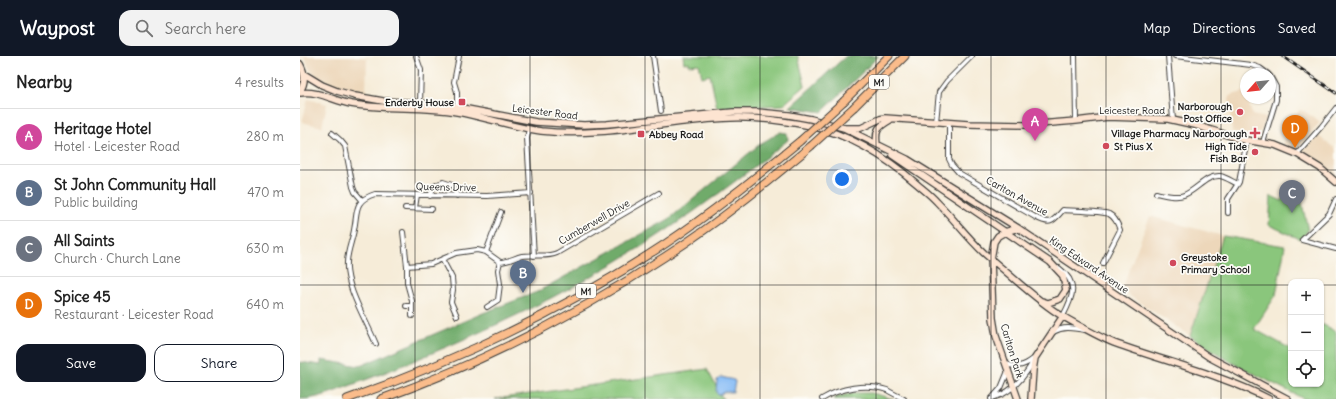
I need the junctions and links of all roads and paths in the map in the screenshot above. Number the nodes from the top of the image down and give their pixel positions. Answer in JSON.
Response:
{"nodes":[{"id":1,"x":416,"y":56,"type":"edge"},
{"id":2,"x":459,"y":56,"type":"edge"},
{"id":3,"x":653,"y":56,"type":"edge"},
{"id":4,"x":889,"y":56,"type":"edge"},
{"id":5,"x":905,"y":56,"type":"edge"},
{"id":6,"x":972,"y":56,"type":"edge"},
{"id":7,"x":1075,"y":56,"type":"edge"},
{"id":8,"x":1168,"y":56,"type":"edge"},
{"id":9,"x":1175,"y":56,"type":"edge"},
{"id":10,"x":300,"y":61,"type":"edge"},
{"id":11,"x":300,"y":64,"type":"edge"},
{"id":12,"x":1260,"y":68,"type":"edge"},
{"id":13,"x":304,"y":74,"type":"junction"},
{"id":14,"x":300,"y":92,"type":"edge"},
{"id":15,"x":420,"y":103,"type":"junction"},
{"id":16,"x":1275,"y":104,"type":"edge"},
{"id":17,"x":457,"y":107,"type":"junction"},
{"id":18,"x":1336,"y":108,"type":"edge"},
{"id":19,"x":661,"y":111,"type":"dead end"},
{"id":20,"x":789,"y":115,"type":"joint"},
{"id":21,"x":890,"y":120,"type":"junction"},
{"id":22,"x":1173,"y":120,"type":"junction"},
{"id":23,"x":1076,"y":121,"type":"junction"},
{"id":24,"x":936,"y":122,"type":"junction"},
{"id":25,"x":949,"y":123,"type":"junction"},
{"id":26,"x":844,"y":128,"type":"junction"},
{"id":27,"x":529,"y":129,"type":"junction"},
{"id":28,"x":332,"y":133,"type":"dead end"},
{"id":29,"x":1247,"y":140,"type":"junction"},
{"id":30,"x":1263,"y":142,"type":"junction"},
{"id":31,"x":879,"y":145,"type":"junction"},
{"id":32,"x":1297,"y":154,"type":"junction"},
{"id":33,"x":1336,"y":182,"type":"edge"},
{"id":34,"x":1238,"y":184,"type":"junction"},
{"id":35,"x":531,"y":193,"type":"junction"},
{"id":36,"x":659,"y":193,"type":"dead end"},
{"id":37,"x":1156,"y":193,"type":"dead end"},
{"id":38,"x":417,"y":195,"type":"junction"},
{"id":39,"x":430,"y":196,"type":"junction"},
{"id":40,"x":457,"y":196,"type":"junction"},
{"id":41,"x":1336,"y":199,"type":"edge"},
{"id":42,"x":362,"y":200,"type":"junction"},
{"id":43,"x":405,"y":208,"type":"dead end"},
{"id":44,"x":416,"y":208,"type":"junction"},
{"id":45,"x":432,"y":209,"type":"dead end"},
{"id":46,"x":501,"y":212,"type":"dead end"},
{"id":47,"x":1228,"y":213,"type":"dead end"},
{"id":48,"x":1018,"y":228,"type":"junction"},
{"id":49,"x":1005,"y":232,"type":"junction"},
{"id":50,"x":397,"y":237,"type":"dead end"},
{"id":51,"x":1336,"y":249,"type":"edge"},
{"id":52,"x":486,"y":252,"type":"junction"},
{"id":53,"x":534,"y":256,"type":"junction"},
{"id":54,"x":442,"y":259,"type":"junction"},
{"id":55,"x":991,"y":259,"type":"junction"},
{"id":56,"x":500,"y":262,"type":"junction"},
{"id":57,"x":1050,"y":262,"type":"junction"},
{"id":58,"x":1103,"y":263,"type":"dead end"},
{"id":59,"x":407,"y":266,"type":"junction"},
{"id":60,"x":1037,"y":298,"type":"junction"},
{"id":61,"x":406,"y":306,"type":"dead end"},
{"id":62,"x":412,"y":306,"type":"junction"},
{"id":63,"x":487,"y":307,"type":"dead end"},
{"id":64,"x":412,"y":316,"type":"dead end"},
{"id":65,"x":457,"y":316,"type":"dead end"},
{"id":66,"x":1063,"y":316,"type":"junction"},
{"id":67,"x":1093,"y":332,"type":"junction"},
{"id":68,"x":1051,"y":333,"type":"junction"},
{"id":69,"x":376,"y":344,"type":"dead end"},
{"id":70,"x":1035,"y":358,"type":"junction"},
{"id":71,"x":1006,"y":364,"type":"junction"},
{"id":72,"x":1008,"y":371,"type":"junction"},
{"id":73,"x":1014,"y":386,"type":"junction"},
{"id":74,"x":992,"y":398,"type":"edge"},
{"id":75,"x":347,"y":399,"type":"edge"},
{"id":76,"x":381,"y":399,"type":"edge"},
{"id":77,"x":822,"y":399,"type":"edge"},
{"id":78,"x":904,"y":399,"type":"edge"},
{"id":79,"x":1018,"y":399,"type":"edge"},
{"id":80,"x":1031,"y":399,"type":"edge"},
{"id":81,"x":1269,"y":399,"type":"edge"},
{"id":82,"x":1288,"y":399,"type":"edge"}],
"edges":[{"from":1,"to":15,"type":"street"},
{"from":2,"to":17,"type":"street"},
{"from":3,"to":19,"type":"street"},
{"from":4,"to":75,"type":"highway","number":"M1","bridge":true},
{"from":5,"to":76,"type":"highway","number":"M1","bridge":true},
{"from":6,"to":24,"type":"street"},
{"from":7,"to":23,"type":"street"},
{"from":8,"to":22,"type":"street"},
{"from":9,"to":12,"type":"street"},
{"from":10,"to":11,"type":"main road"},
{"from":11,"to":13,"type":"main road"},
{"from":13,"to":14,"type":"main road"},
{"from":13,"to":15,"type":"main road","name":"Leicester Road"},
{"from":14,"to":27,"type":"main road","name":"Leicester Road"},
{"from":15,"to":17,"type":"main road","name":"Leicester Road"},
{"from":16,"to":30,"type":"street"},
{"from":17,"to":20,"type":"main road","name":"Leicester Road"},
{"from":18,"to":32,"type":"street"},
{"from":20,"to":26,"type":"main road","name":"King Edward Avenue"},
{"from":21,"to":24,"type":"main road","name":"Leicester Road"},
{"from":21,"to":26,"type":"main road","name":"Leicester Road"},
{"from":21,"to":31,"type":"main road"},
{"from":22,"to":23,"type":"main road","name":"Leicester Road"},
{"from":22,"to":29,"type":"main road","name":"Leicester Road"},
{"from":23,"to":25,"type":"main road","name":"Leicester Road"},
{"from":24,"to":25,"type":"main road","name":"Leicester Road"},
{"from":25,"to":58,"type":"street","name":"Carlton Avenue"},
{"from":26,"to":31,"type":"main road","name":"King Edward Avenue"},
{"from":27,"to":35,"type":"street"},
{"from":27,"to":55,"type":"main road","name":"Leicester Road"},
{"from":28,"to":42,"type":"street"},
{"from":29,"to":30,"type":"main road","name":"Leicester Road"},
{"from":29,"to":34,"type":"street"},
{"from":30,"to":32,"type":"main road","name":"Leicester Road"},
{"from":31,"to":48,"type":"main road","name":"King Edward Avenue"},
{"from":31,"to":49,"type":"main road","name":"King Edward Avenue"},
{"from":32,"to":33,"type":"main road","name":"Leicester Road"},
{"from":34,"to":37,"type":"street"},
{"from":34,"to":47,"type":"street"},
{"from":35,"to":40,"type":"street","name":"Queens Drive"},
{"from":35,"to":53,"type":"street"},
{"from":36,"to":53,"type":"street","name":"Cumberwell Drive"},
{"from":38,"to":39,"type":"street","name":"Queens Drive"},
{"from":38,"to":42,"type":"street","name":"Queens Drive"},
{"from":38,"to":44,"type":"street"},
{"from":39,"to":40,"type":"street","name":"Queens Drive"},
{"from":39,"to":40,"type":"street"},
{"from":41,"to":51,"type":"street"},
{"from":42,"to":69,"type":"street"},
{"from":43,"to":44,"type":"street"},
{"from":44,"to":45,"type":"street"},
{"from":46,"to":52,"type":"street"},
{"from":48,"to":49,"type":"main road"},
{"from":48,"to":82,"type":"main road","name":"King Edward Avenue"},
{"from":49,"to":55,"type":"main road","name":"Carlton Park"},
{"from":49,"to":57,"type":"main road","name":"King Edward Avenue"},
{"from":50,"to":59,"type":"street"},
{"from":52,"to":54,"type":"street"},
{"from":52,"to":56,"type":"street"},
{"from":53,"to":56,"type":"street","name":"Cumberwell Drive"},
{"from":54,"to":59,"type":"street"},
{"from":54,"to":65,"type":"street"},
{"from":55,"to":60,"type":"main road"},
{"from":55,"to":71,"type":"main road","name":"Carlton Park"},
{"from":56,"to":63,"type":"street"},
{"from":57,"to":60,"type":"main road","name":"King Edward Avenue"},
{"from":57,"to":66,"type":"street","name":"Carlton Park"},
{"from":59,"to":62,"type":"street"},
{"from":60,"to":66,"type":"main road"},
{"from":61,"to":62,"type":"street"},
{"from":62,"to":64,"type":"street"},
{"from":66,"to":67,"type":"main road"},
{"from":66,"to":68,"type":"main road","name":"Carlton Park"},
{"from":67,"to":68,"type":"street"},
{"from":67,"to":81,"type":"main road"},
{"from":68,"to":70,"type":"main road","name":"Carlton Park"},
{"from":70,"to":71,"type":"street"},
{"from":70,"to":73,"type":"street"},
{"from":70,"to":80,"type":"main road","name":"Carlton Park"},
{"from":71,"to":72,"type":"main road","name":"Carlton Park"},
{"from":72,"to":73,"type":"main road","name":"Carlton Park"},
{"from":72,"to":74,"type":"street"},
{"from":73,"to":74,"type":"street"},
{"from":73,"to":79,"type":"main road","name":"Carlton Park"},
{"from":77,"to":78,"type":"street"}]}
